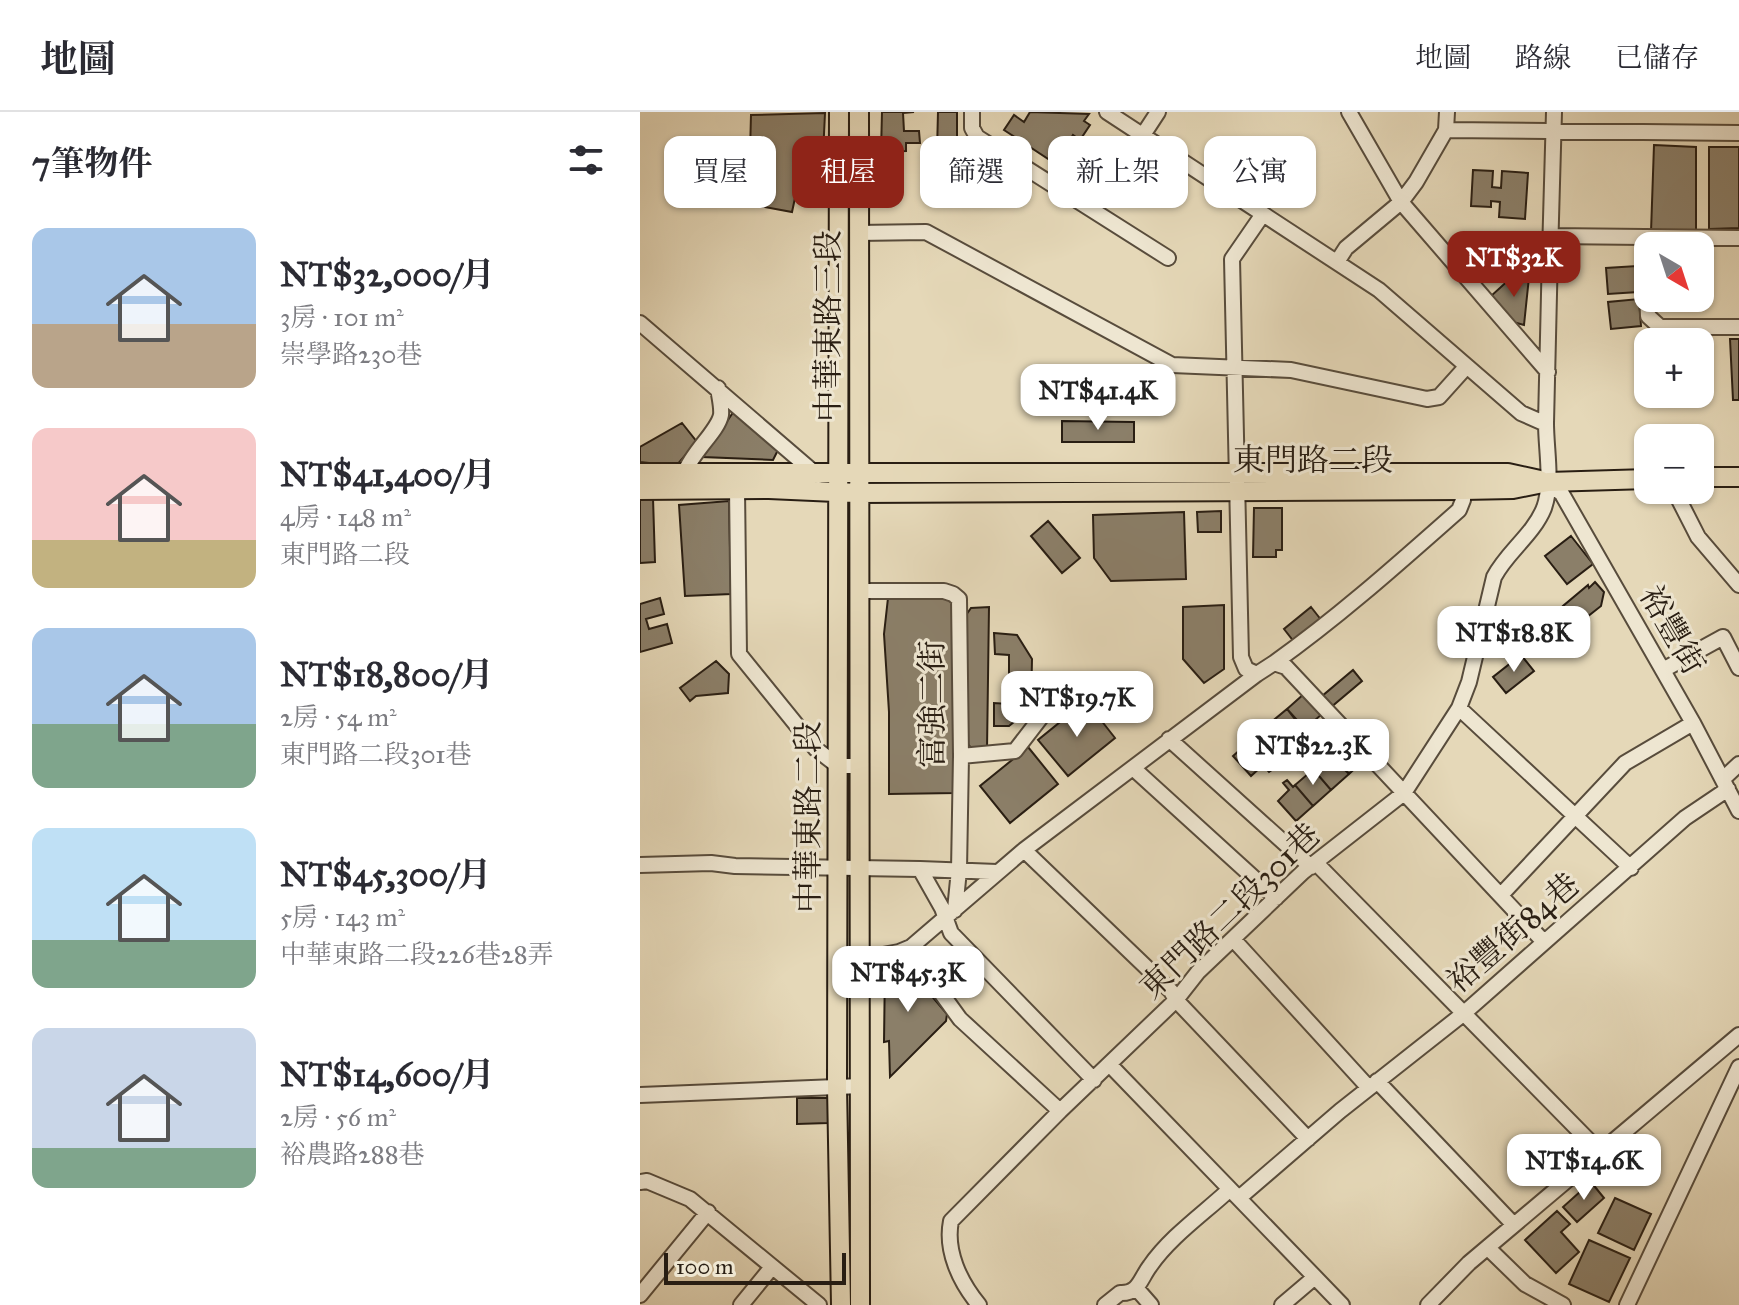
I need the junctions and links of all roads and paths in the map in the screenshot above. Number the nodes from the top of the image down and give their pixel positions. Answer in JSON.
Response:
{"nodes":[{"id":1,"x":839,"y":112,"type":"edge"},
{"id":2,"x":859,"y":112,"type":"edge"},
{"id":3,"x":972,"y":112,"type":"edge"},
{"id":4,"x":1107,"y":112,"type":"edge"},
{"id":5,"x":1158,"y":112,"type":"edge"},
{"id":6,"x":1349,"y":112,"type":"edge"},
{"id":7,"x":1447,"y":112,"type":"edge"},
{"id":8,"x":1554,"y":112,"type":"edge"},
{"id":9,"x":1446,"y":130,"type":"junction"},
{"id":10,"x":1554,"y":130,"type":"junction"},
{"id":11,"x":1739,"y":133,"type":"edge"},
{"id":12,"x":1143,"y":135,"type":"junction"},
{"id":13,"x":1401,"y":202,"type":"junction"},
{"id":14,"x":1263,"y":214,"type":"junction"},
{"id":15,"x":858,"y":233,"type":"junction"},
{"id":16,"x":1551,"y":236,"type":"junction"},
{"id":17,"x":1634,"y":237,"type":"edge"},
{"id":18,"x":1714,"y":238,"type":"edge"},
{"id":19,"x":1739,"y":238,"type":"edge"},
{"id":20,"x":1168,"y":258,"type":"dead end"},
{"id":21,"x":1337,"y":262,"type":"junction"},
{"id":22,"x":1648,"y":312,"type":"edge"},
{"id":23,"x":640,"y":323,"type":"edge"},
{"id":24,"x":1739,"y":327,"type":"edge"},
{"id":25,"x":1236,"y":367,"type":"junction"},
{"id":26,"x":1466,"y":367,"type":"junction"},
{"id":27,"x":1548,"y":372,"type":"junction"},
{"id":28,"x":718,"y":388,"type":"junction"},
{"id":29,"x":1546,"y":424,"type":"junction"},
{"id":30,"x":1739,"y":467,"type":"edge"},
{"id":31,"x":685,"y":472,"type":"junction"},
{"id":32,"x":813,"y":472,"type":"junction"},
{"id":33,"x":640,"y":473,"type":"edge"},
{"id":34,"x":1714,"y":475,"type":"edge"},
{"id":35,"x":1714,"y":477,"type":"edge"},
{"id":36,"x":1739,"y":477,"type":"edge"},
{"id":37,"x":1634,"y":479,"type":"edge"},
{"id":38,"x":1237,"y":481,"type":"junction"},
{"id":39,"x":838,"y":482,"type":"junction"},
{"id":40,"x":1548,"y":482,"type":"junction"},
{"id":41,"x":858,"y":484,"type":"junction"},
{"id":42,"x":737,"y":489,"type":"junction"},
{"id":43,"x":640,"y":490,"type":"edge"},
{"id":44,"x":1463,"y":490,"type":"junction"},
{"id":45,"x":1681,"y":504,"type":"edge"},
{"id":46,"x":1739,"y":585,"type":"edge"},
{"id":47,"x":859,"y":591,"type":"junction"},
{"id":48,"x":1274,"y":663,"type":"junction"},
{"id":49,"x":1739,"y":668,"type":"edge"},
{"id":50,"x":1663,"y":670,"type":"junction"},
{"id":51,"x":1257,"y":674,"type":"junction"},
{"id":52,"x":1062,"y":690,"type":"dead end"},
{"id":53,"x":1459,"y":708,"type":"junction"},
{"id":54,"x":1693,"y":723,"type":"junction"},
{"id":55,"x":1169,"y":739,"type":"junction"},
{"id":56,"x":961,"y":756,"type":"junction"},
{"id":57,"x":1739,"y":764,"type":"edge"},
{"id":58,"x":838,"y":766,"type":"junction"},
{"id":59,"x":859,"y":766,"type":"junction"},
{"id":60,"x":1133,"y":768,"type":"junction"},
{"id":61,"x":1726,"y":784,"type":"junction"},
{"id":62,"x":1404,"y":793,"type":"junction"},
{"id":63,"x":1739,"y":811,"type":"edge"},
{"id":64,"x":1574,"y":817,"type":"junction"},
{"id":65,"x":1024,"y":850,"type":"junction"},
{"id":66,"x":640,"y":865,"type":"edge"},
{"id":67,"x":1314,"y":865,"type":"junction"},
{"id":68,"x":837,"y":867,"type":"junction"},
{"id":69,"x":1631,"y":868,"type":"junction"},
{"id":70,"x":860,"y":869,"type":"junction"},
{"id":71,"x":920,"y":869,"type":"junction"},
{"id":72,"x":959,"y":870,"type":"junction"},
{"id":73,"x":997,"y":872,"type":"junction"},
{"id":74,"x":1501,"y":895,"type":"junction"},
{"id":75,"x":1276,"y":898,"type":"junction"},
{"id":76,"x":950,"y":914,"type":"junction"},
{"id":77,"x":1233,"y":939,"type":"junction"},
{"id":78,"x":1544,"y":942,"type":"junction"},
{"id":79,"x":911,"y":947,"type":"junction"},
{"id":80,"x":861,"y":959,"type":"junction"},
{"id":81,"x":1176,"y":1000,"type":"junction"},
{"id":82,"x":1463,"y":1014,"type":"junction"},
{"id":83,"x":1739,"y":1035,"type":"edge"},
{"id":84,"x":1110,"y":1065,"type":"junction"},
{"id":85,"x":1739,"y":1067,"type":"edge"},
{"id":86,"x":1094,"y":1080,"type":"junction"},
{"id":87,"x":1373,"y":1085,"type":"junction"},
{"id":88,"x":861,"y":1086,"type":"junction"},
{"id":89,"x":837,"y":1087,"type":"junction"},
{"id":90,"x":640,"y":1095,"type":"edge"},
{"id":91,"x":1060,"y":1111,"type":"junction"},
{"id":92,"x":1308,"y":1139,"type":"junction"},
{"id":93,"x":1600,"y":1152,"type":"junction"},
{"id":94,"x":640,"y":1182,"type":"edge"},
{"id":95,"x":1234,"y":1194,"type":"junction"},
{"id":96,"x":708,"y":1212,"type":"junction"},
{"id":97,"x":1514,"y":1225,"type":"junction"},
{"id":98,"x":1488,"y":1248,"type":"junction"},
{"id":99,"x":772,"y":1267,"type":"junction"},
{"id":100,"x":1315,"y":1277,"type":"junction"},
{"id":101,"x":1137,"y":1289,"type":"junction"},
{"id":102,"x":640,"y":1295,"type":"edge"},
{"id":103,"x":741,"y":1305,"type":"edge"},
{"id":104,"x":819,"y":1305,"type":"edge"},
{"id":105,"x":841,"y":1305,"type":"edge"},
{"id":106,"x":860,"y":1305,"type":"edge"},
{"id":107,"x":979,"y":1305,"type":"edge"},
{"id":108,"x":1105,"y":1305,"type":"edge"},
{"id":109,"x":1151,"y":1305,"type":"edge"},
{"id":110,"x":1282,"y":1305,"type":"edge"},
{"id":111,"x":1342,"y":1305,"type":"edge"},
{"id":112,"x":1428,"y":1305,"type":"edge"},
{"id":113,"x":1563,"y":1305,"type":"edge"},
{"id":114,"x":1627,"y":1305,"type":"edge"}],
"edges":[{"from":1,"to":39,"type":"main road","name":"中華東路三段"},
{"from":2,"to":15,"type":"main road","name":"中華東路三段"},
{"from":3,"to":20,"type":"street"},
{"from":4,"to":12,"type":"street"},
{"from":5,"to":12,"type":"street"},
{"from":6,"to":13,"type":"street"},
{"from":7,"to":9,"type":"street"},
{"from":8,"to":10,"type":"street","name":"東門路二段301巷"},
{"from":9,"to":10,"type":"street"},
{"from":9,"to":13,"type":"street"},
{"from":10,"to":11,"type":"street"},
{"from":10,"to":16,"type":"street","name":"東門路二段301巷"},
{"from":12,"to":14,"type":"street"},
{"from":13,"to":21,"type":"street"},
{"from":13,"to":27,"type":"street"},
{"from":14,"to":21,"type":"street"},
{"from":14,"to":25,"type":"street"},
{"from":15,"to":25,"type":"street"},
{"from":15,"to":41,"type":"main road","name":"中華東路三段"},
{"from":16,"to":17,"type":"street"},
{"from":16,"to":27,"type":"street","name":"東門路二段301巷"},
{"from":18,"to":19,"type":"street"},
{"from":21,"to":26,"type":"street"},
{"from":22,"to":24,"type":"street"},
{"from":23,"to":28,"type":"street"},
{"from":25,"to":26,"type":"street"},
{"from":25,"to":38,"type":"street"},
{"from":26,"to":29,"type":"street"},
{"from":27,"to":29,"type":"street","name":"東門路二段301巷"},
{"from":28,"to":31,"type":"street"},
{"from":28,"to":32,"type":"street"},
{"from":29,"to":40,"type":"street","name":"東門路二段301巷"},
{"from":30,"to":34,"type":"street"},
{"from":31,"to":32,"type":"main road"},
{"from":31,"to":33,"type":"main road"},
{"from":32,"to":39,"type":"main road"},
{"from":35,"to":36,"type":"main road"},
{"from":37,"to":40,"type":"main road","name":"東門路二段"},
{"from":38,"to":40,"type":"main road","name":"東門路二段"},
{"from":38,"to":41,"type":"main road","name":"東門路二段"},
{"from":38,"to":44,"type":"main road","name":"東門路二段"},
{"from":38,"to":51,"type":"street"},
{"from":39,"to":41,"type":"main road","name":"東門路二段"},
{"from":39,"to":42,"type":"main road"},
{"from":39,"to":58,"type":"main road","name":"中華東路二段"},
{"from":40,"to":44,"type":"main road","name":"東門路二段"},
{"from":40,"to":50,"type":"street","name":"裕豐街"},
{"from":40,"to":53,"type":"street","name":"東門路二段301巷"},
{"from":41,"to":47,"type":"main road","name":"中華東路二段"},
{"from":42,"to":43,"type":"main road"},
{"from":42,"to":58,"type":"street"},
{"from":44,"to":48,"type":"street"},
{"from":45,"to":46,"type":"street"},
{"from":47,"to":56,"type":"street","name":"富強二街"},
{"from":47,"to":59,"type":"main road","name":"中華東路二段"},
{"from":48,"to":51,"type":"street"},
{"from":48,"to":62,"type":"street"},
{"from":49,"to":50,"type":"street"},
{"from":50,"to":54,"type":"street","name":"裕豐街"},
{"from":51,"to":55,"type":"street"},
{"from":52,"to":56,"type":"street"},
{"from":53,"to":62,"type":"street","name":"東門路二段301巷"},
{"from":53,"to":64,"type":"street"},
{"from":54,"to":61,"type":"street","name":"裕豐街"},
{"from":54,"to":64,"type":"street"},
{"from":55,"to":60,"type":"street"},
{"from":55,"to":67,"type":"street"},
{"from":56,"to":72,"type":"street","name":"富強二街"},
{"from":57,"to":61,"type":"street","name":"裕豐街84巷"},
{"from":58,"to":59,"type":"street"},
{"from":58,"to":68,"type":"main road","name":"中華東路二段"},
{"from":59,"to":70,"type":"main road","name":"中華東路二段"},
{"from":60,"to":65,"type":"street"},
{"from":60,"to":75,"type":"street"},
{"from":61,"to":63,"type":"street","name":"裕豐街"},
{"from":61,"to":69,"type":"street","name":"裕豐街84巷"},
{"from":62,"to":67,"type":"street","name":"東門路二段301巷"},
{"from":62,"to":74,"type":"street"},
{"from":64,"to":69,"type":"street"},
{"from":64,"to":74,"type":"street"},
{"from":65,"to":73,"type":"street"},
{"from":65,"to":81,"type":"street"},
{"from":66,"to":68,"type":"street"},
{"from":67,"to":75,"type":"street","name":"東門路二段301巷"},
{"from":67,"to":82,"type":"street"},
{"from":68,"to":70,"type":"street"},
{"from":68,"to":89,"type":"main road","name":"中華東路二段"},
{"from":69,"to":78,"type":"street","name":"裕豐街84巷"},
{"from":70,"to":71,"type":"street"},
{"from":70,"to":80,"type":"main road","name":"中華東路二段"},
{"from":71,"to":72,"type":"street"},
{"from":71,"to":76,"type":"street"},
{"from":72,"to":73,"type":"street"},
{"from":72,"to":76,"type":"street","name":"富強二街"},
{"from":73,"to":76,"type":"street"},
{"from":74,"to":78,"type":"street"},
{"from":75,"to":77,"type":"street","name":"東門路二段301巷"},
{"from":76,"to":79,"type":"street"},
{"from":76,"to":86,"type":"street"},
{"from":77,"to":81,"type":"street","name":"東門路二段301巷"},
{"from":77,"to":87,"type":"street"},
{"from":78,"to":82,"type":"street","name":"裕豐街84巷"},
{"from":79,"to":80,"type":"street"},
{"from":79,"to":91,"type":"street"},
{"from":80,"to":88,"type":"main road","name":"中華東路二段"},
{"from":81,"to":84,"type":"street","name":"東門路二段301巷"},
{"from":81,"to":92,"type":"street"},
{"from":82,"to":87,"type":"street","name":"裕豐街84巷"},
{"from":82,"to":93,"type":"street"},
{"from":83,"to":93,"type":"street"},
{"from":84,"to":86,"type":"street","name":"東門路二段301巷"},
{"from":84,"to":95,"type":"street"},
{"from":85,"to":114,"type":"street"},
{"from":86,"to":91,"type":"street","name":"東門路二段301巷"},
{"from":87,"to":92,"type":"street","name":"裕豐街84巷"},
{"from":87,"to":97,"type":"street"},
{"from":88,"to":89,"type":"street"},
{"from":88,"to":106,"type":"main road","name":"中華東路二段"},
{"from":89,"to":90,"type":"street"},
{"from":89,"to":105,"type":"main road","name":"中華東路二段"},
{"from":91,"to":107,"type":"street","name":"東門路二段301巷"},
{"from":92,"to":95,"type":"street","name":"裕豐街84巷"},
{"from":93,"to":97,"type":"street"},
{"from":94,"to":96,"type":"street"},
{"from":95,"to":100,"type":"street"},
{"from":95,"to":101,"type":"street","name":"裕豐街84巷"},
{"from":96,"to":99,"type":"street"},
{"from":96,"to":102,"type":"street"},
{"from":97,"to":98,"type":"street"},
{"from":98,"to":112,"type":"street"},
{"from":98,"to":113,"type":"street"},
{"from":99,"to":103,"type":"street"},
{"from":99,"to":104,"type":"street"},
{"from":100,"to":110,"type":"street"},
{"from":100,"to":111,"type":"street"},
{"from":101,"to":108,"type":"street"},
{"from":101,"to":109,"type":"street"}]}
